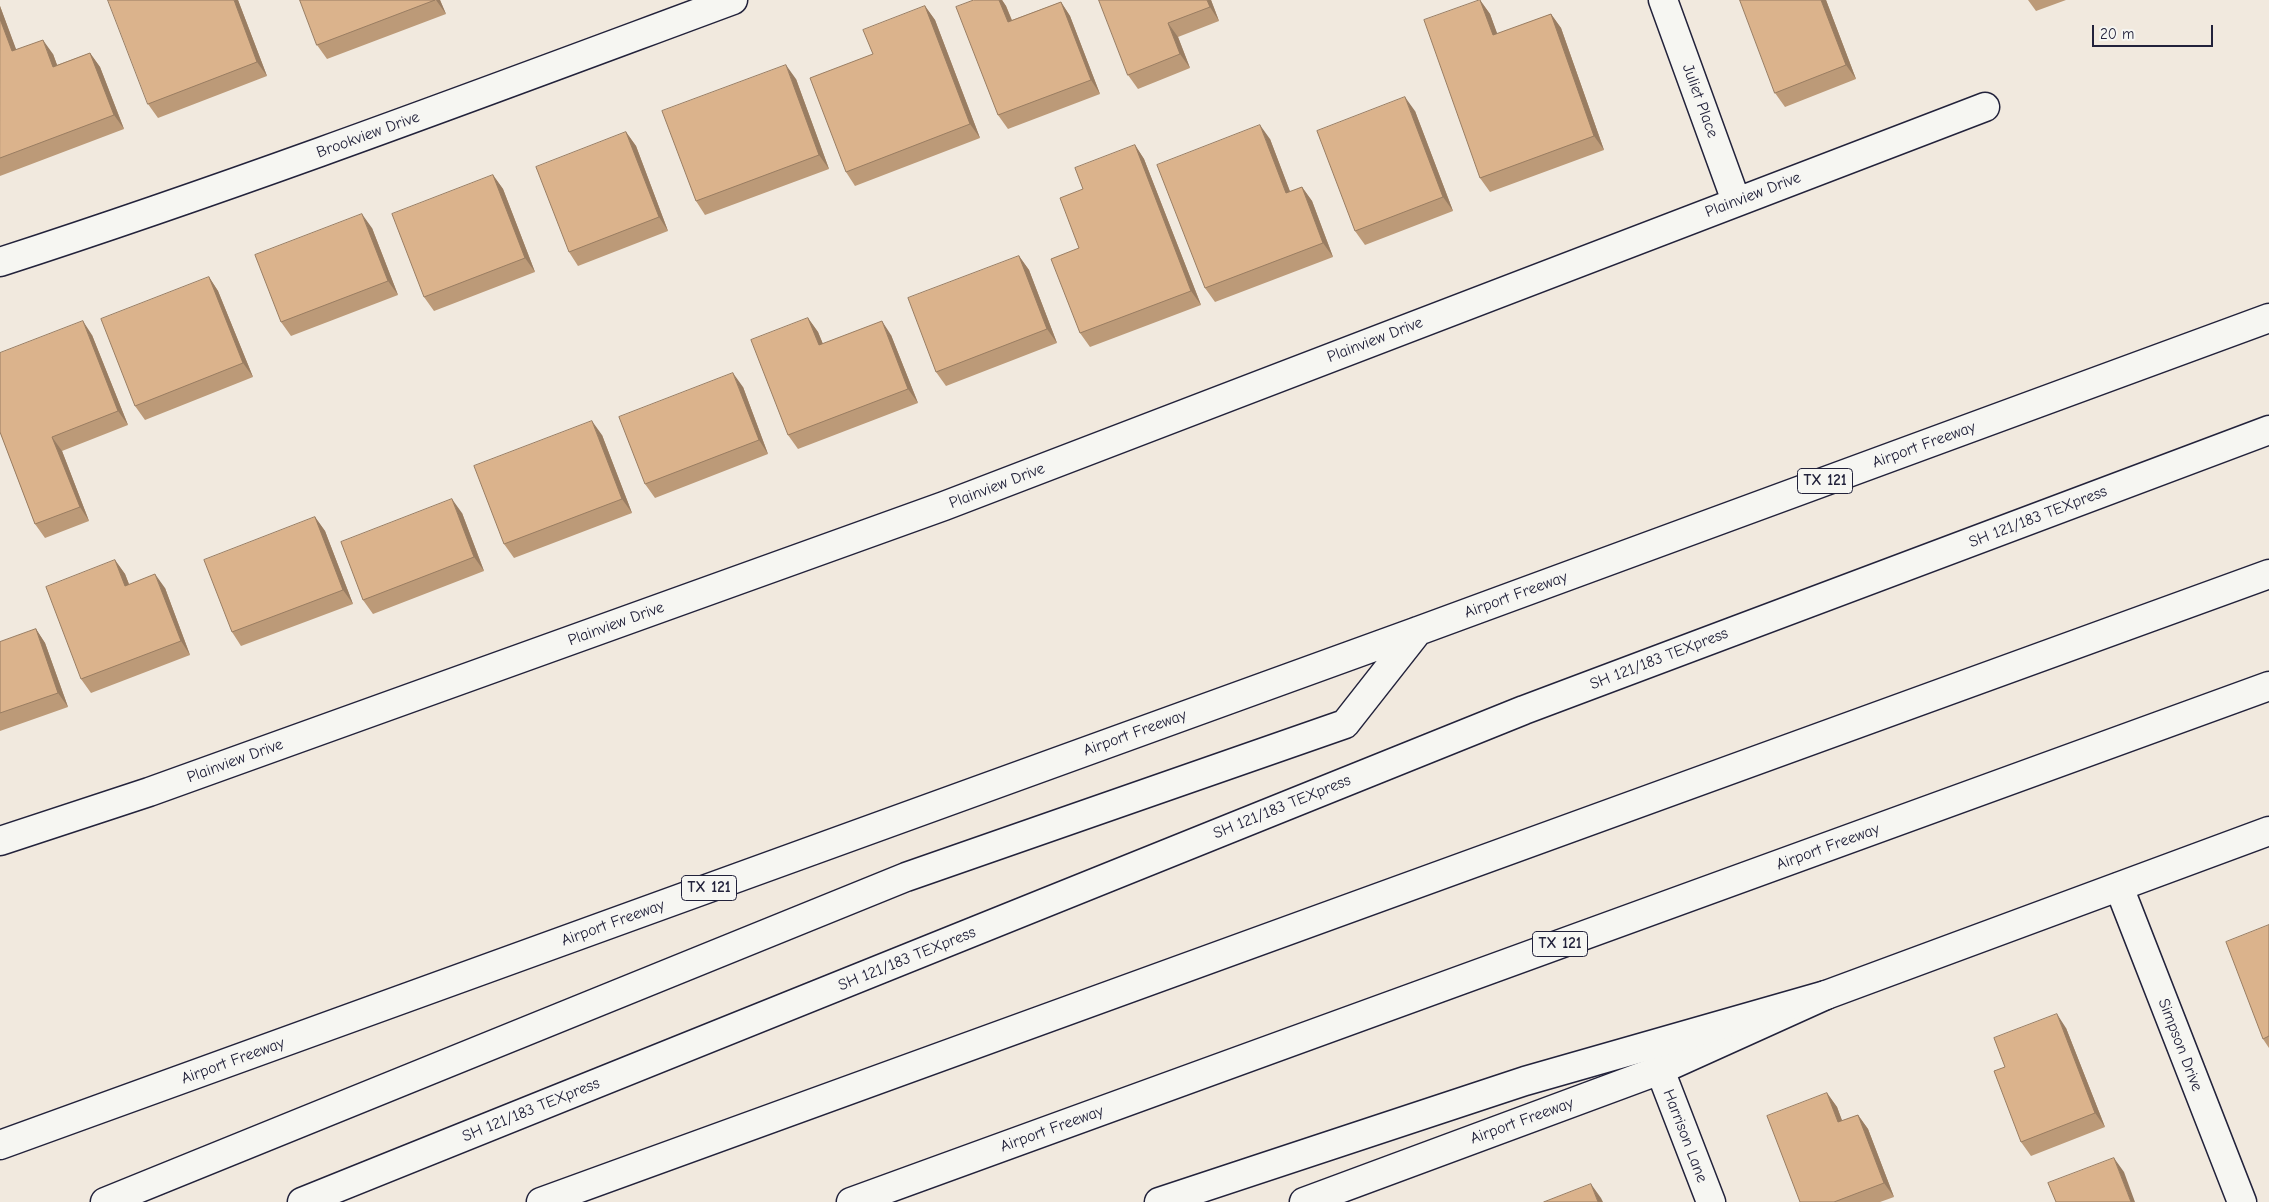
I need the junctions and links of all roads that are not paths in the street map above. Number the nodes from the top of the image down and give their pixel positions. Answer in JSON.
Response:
{"nodes":[{"id":1,"x":733,"y":0,"type":"edge"},
{"id":2,"x":1663,"y":0,"type":"edge"},
{"id":3,"x":1985,"y":107,"type":"dead end"},
{"id":4,"x":1736,"y":201,"type":"junction"},
{"id":5,"x":0,"y":262,"type":"edge"},
{"id":6,"x":2269,"y":318,"type":"edge"},
{"id":7,"x":2269,"y":430,"type":"edge"},
{"id":8,"x":2269,"y":574,"type":"edge"},
{"id":9,"x":1418,"y":631,"type":"junction"},
{"id":10,"x":2269,"y":686,"type":"edge"},
{"id":11,"x":2269,"y":831,"type":"edge"},
{"id":12,"x":0,"y":840,"type":"edge"},
{"id":13,"x":2119,"y":887,"type":"junction"},
{"id":14,"x":1826,"y":995,"type":"junction"},
{"id":15,"x":1660,"y":1070,"type":"junction"},
{"id":16,"x":0,"y":1145,"type":"edge"},
{"id":17,"x":105,"y":1202,"type":"edge"},
{"id":18,"x":302,"y":1202,"type":"edge"},
{"id":19,"x":541,"y":1202,"type":"edge"},
{"id":20,"x":850,"y":1202,"type":"edge"},
{"id":21,"x":1159,"y":1202,"type":"edge"},
{"id":22,"x":1304,"y":1202,"type":"edge"},
{"id":23,"x":1711,"y":1202,"type":"edge"},
{"id":24,"x":2242,"y":1202,"type":"edge"}],
"edges":[{"from":1,"to":5,"type":"main road","name":"Brookview Drive"},
{"from":2,"to":4,"type":"main road","name":"Juliet Place"},
{"from":3,"to":4,"type":"main road","name":"Plainview Drive"},
{"from":4,"to":12,"type":"main road","name":"Plainview Drive"},
{"from":6,"to":9,"type":"main road","name":"Airport Freeway","number":"TX 121"},
{"from":7,"to":18,"type":"main road","name":"SH 121/183 TEXpress"},
{"from":8,"to":19,"type":"main road"},
{"from":9,"to":16,"type":"main road","name":"Airport Freeway","number":"TX 121"},
{"from":9,"to":17,"type":"main road"},
{"from":10,"to":20,"type":"main road","name":"Airport Freeway","number":"TX 121"},
{"from":11,"to":13,"type":"main road","name":"Airport Freeway"},
{"from":13,"to":14,"type":"main road","name":"Airport Freeway"},
{"from":13,"to":24,"type":"main road","name":"Simpson Drive"},
{"from":14,"to":15,"type":"main road","name":"Airport Freeway"},
{"from":14,"to":21,"type":"main road"},
{"from":15,"to":22,"type":"main road","name":"Airport Freeway"},
{"from":15,"to":23,"type":"main road","name":"Harrison Lane"}]}
